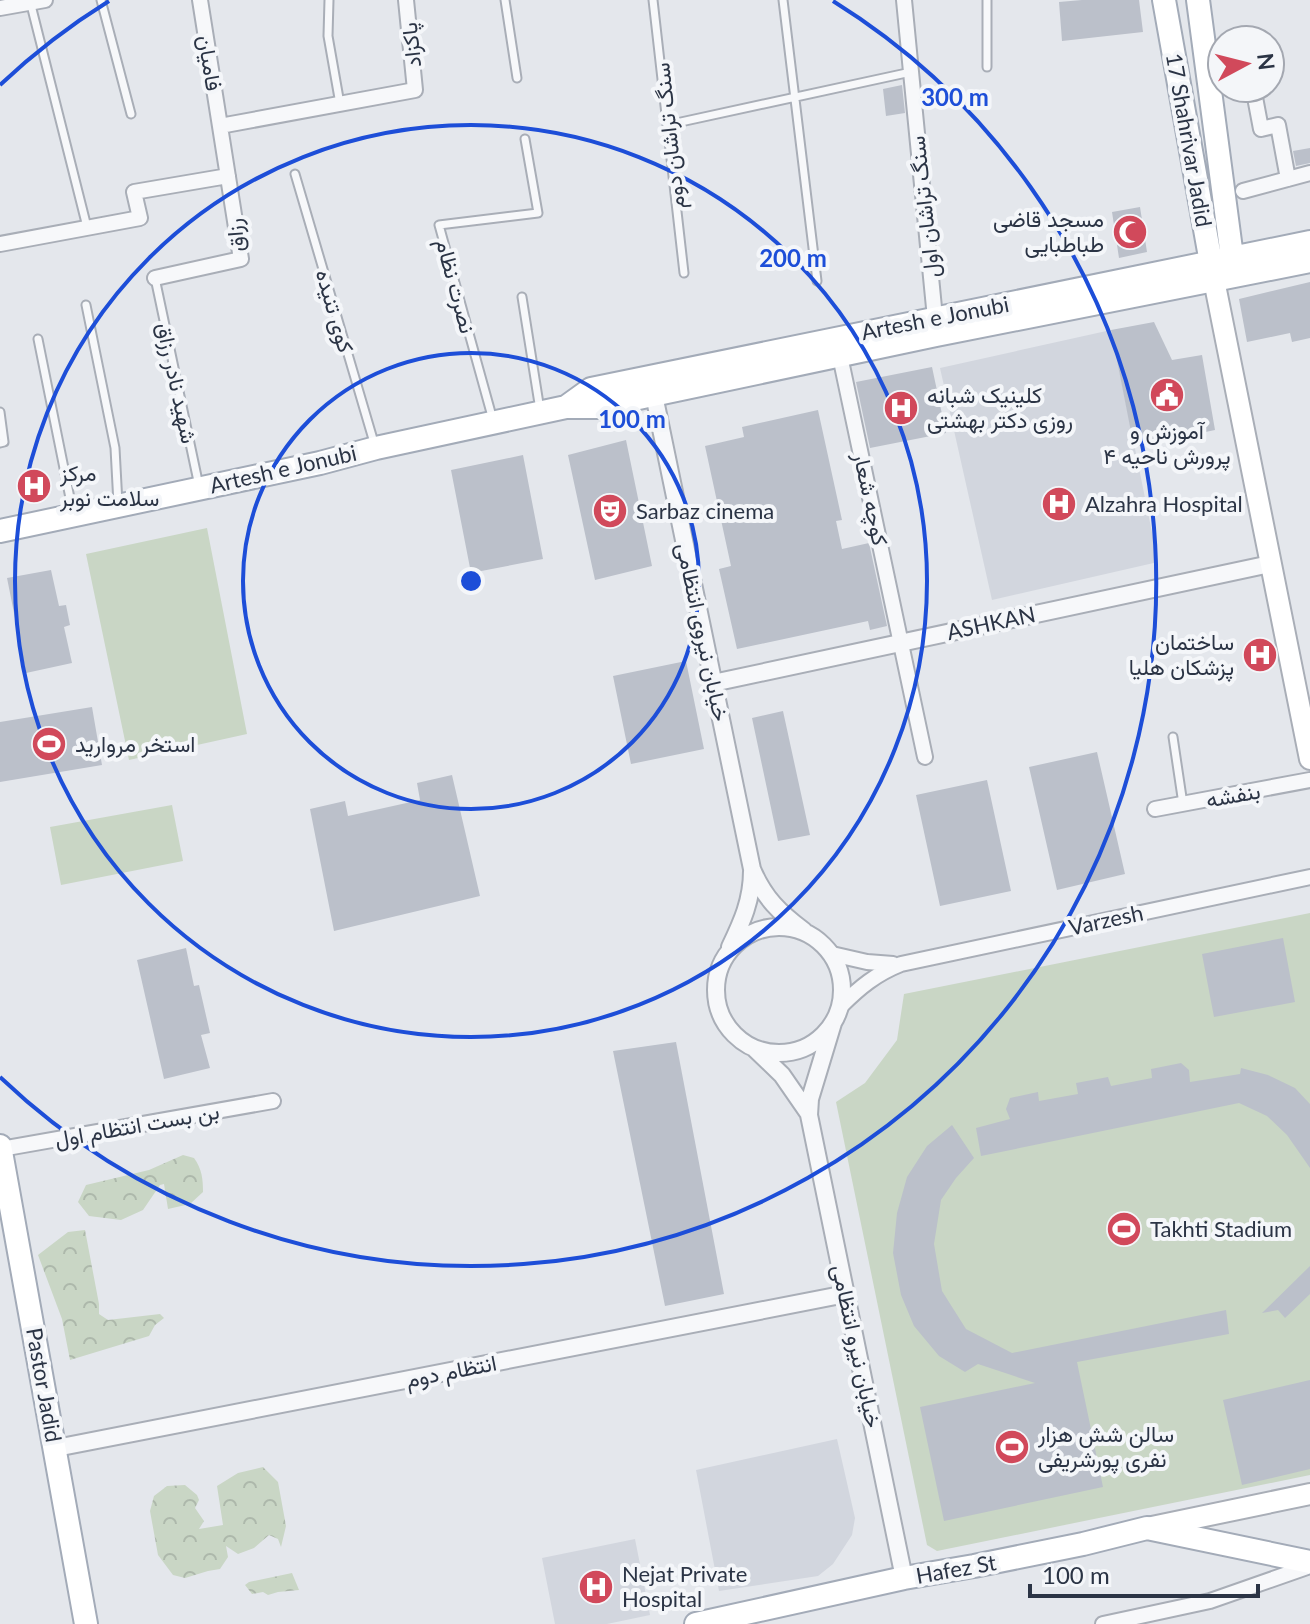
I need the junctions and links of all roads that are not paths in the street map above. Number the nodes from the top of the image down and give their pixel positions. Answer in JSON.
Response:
{"nodes":[{"id":1,"x":101,"y":0,"type":"edge"},
{"id":2,"x":200,"y":0,"type":"edge"},
{"id":3,"x":329,"y":0,"type":"edge"},
{"id":4,"x":406,"y":0,"type":"edge"},
{"id":5,"x":505,"y":0,"type":"edge"},
{"id":6,"x":653,"y":0,"type":"edge"},
{"id":7,"x":783,"y":0,"type":"edge"},
{"id":8,"x":904,"y":0,"type":"edge"},
{"id":9,"x":987,"y":0,"type":"edge"},
{"id":10,"x":1164,"y":0,"type":"edge"},
{"id":11,"x":1198,"y":0,"type":"edge"},
{"id":12,"x":35,"y":1,"type":"edge"},
{"id":13,"x":0,"y":8,"type":"edge"},
{"id":14,"x":987,"y":67,"type":"dead end"},
{"id":15,"x":911,"y":72,"type":"junction"},
{"id":16,"x":517,"y":78,"type":"dead end"},
{"id":17,"x":795,"y":97,"type":"junction"},
{"id":18,"x":340,"y":104,"type":"junction"},
{"id":19,"x":1256,"y":104,"type":"edge"},
{"id":20,"x":131,"y":114,"type":"dead end"},
{"id":21,"x":667,"y":125,"type":"junction"},
{"id":22,"x":220,"y":126,"type":"junction"},
{"id":23,"x":525,"y":139,"type":"dead end"},
{"id":24,"x":1310,"y":173,"type":"edge"},
{"id":25,"x":295,"y":174,"type":"dead end"},
{"id":26,"x":228,"y":176,"type":"junction"},
{"id":27,"x":1288,"y":179,"type":"junction"},
{"id":28,"x":1243,"y":191,"type":"dead end"},
{"id":29,"x":87,"y":227,"type":"junction"},
{"id":30,"x":1310,"y":242,"type":"edge"},
{"id":31,"x":0,"y":244,"type":"edge"},
{"id":32,"x":1310,"y":261,"type":"edge"},
{"id":33,"x":1223,"y":270,"type":"junction"},
{"id":34,"x":684,"y":273,"type":"dead end"},
{"id":35,"x":155,"y":278,"type":"joint"},
{"id":36,"x":817,"y":281,"type":"dead end"},
{"id":37,"x":522,"y":297,"type":"dead end"},
{"id":38,"x":86,"y":305,"type":"dead end"},
{"id":39,"x":935,"y":318,"type":"junction"},
{"id":40,"x":38,"y":339,"type":"dead end"},
{"id":41,"x":840,"y":356,"type":"junction"},
{"id":42,"x":654,"y":395,"type":"junction"},
{"id":43,"x":566,"y":407,"type":"junction"},
{"id":44,"x":0,"y":412,"type":"edge"},
{"id":45,"x":541,"y":412,"type":"junction"},
{"id":46,"x":494,"y":422,"type":"junction"},
{"id":47,"x":0,"y":443,"type":"edge"},
{"id":48,"x":376,"y":448,"type":"junction"},
{"id":49,"x":200,"y":489,"type":"junction"},
{"id":50,"x":118,"y":506,"type":"junction"},
{"id":51,"x":73,"y":516,"type":"junction"},
{"id":52,"x":0,"y":531,"type":"edge"},
{"id":53,"x":1270,"y":564,"type":"junction"},
{"id":54,"x":902,"y":643,"type":"junction"},
{"id":55,"x":713,"y":683,"type":"junction"},
{"id":56,"x":1173,"y":737,"type":"dead end"},
{"id":57,"x":925,"y":757,"type":"dead end"},
{"id":58,"x":1310,"y":759,"type":"edge"},
{"id":59,"x":1310,"y":780,"type":"edge"},
{"id":60,"x":1183,"y":804,"type":"junction"},
{"id":61,"x":1155,"y":809,"type":"dead end"},
{"id":62,"x":752,"y":869,"type":"junction"},
{"id":63,"x":1310,"y":877,"type":"edge"},
{"id":64,"x":804,"y":931,"type":"junction"},
{"id":65,"x":832,"y":954,"type":"junction"},
{"id":66,"x":725,"y":957,"type":"junction"},
{"id":67,"x":901,"y":964,"type":"junction"},
{"id":68,"x":841,"y":1006,"type":"junction"},
{"id":69,"x":833,"y":1023,"type":"junction"},
{"id":70,"x":755,"y":1048,"type":"junction"},
{"id":71,"x":273,"y":1101,"type":"dead end"},
{"id":72,"x":809,"y":1115,"type":"junction"},
{"id":73,"x":0,"y":1147,"type":"edge"},
{"id":74,"x":846,"y":1294,"type":"junction"},
{"id":75,"x":56,"y":1448,"type":"junction"},
{"id":76,"x":1310,"y":1494,"type":"edge"},
{"id":77,"x":1147,"y":1528,"type":"junction"},
{"id":78,"x":1310,"y":1564,"type":"edge"},
{"id":79,"x":904,"y":1578,"type":"junction"},
{"id":80,"x":1153,"y":1618,"type":"edge"},
{"id":81,"x":86,"y":1624,"type":"edge"},
{"id":82,"x":696,"y":1624,"type":"edge"},
{"id":83,"x":1103,"y":1624,"type":"edge"}],
"edges":[{"from":1,"to":20,"type":"lane"},
{"from":2,"to":22,"type":"street","name":"فامیان"},
{"from":3,"to":18,"type":"lane"},
{"from":4,"to":18,"type":"street","name":"پاکزاد"},
{"from":5,"to":16,"type":"lane"},
{"from":6,"to":21,"type":"lane","name":"سنگ تراشان دوم"},
{"from":7,"to":17,"type":"lane"},
{"from":8,"to":15,"type":"street","name":"سنگ تراشان اول"},
{"from":9,"to":14,"type":"lane"},
{"from":10,"to":33,"type":"main road","name":"17 Shahrivar Jadid"},
{"from":11,"to":33,"type":"main road","name":"17 Shahrivar Jadid"},
{"from":12,"to":13,"type":"street"},
{"from":12,"to":29,"type":"lane"},
{"from":15,"to":17,"type":"lane"},
{"from":15,"to":39,"type":"street","name":"سنگ تراشان اول"},
{"from":17,"to":21,"type":"lane"},
{"from":17,"to":36,"type":"lane"},
{"from":18,"to":22,"type":"street"},
{"from":19,"to":27,"type":"street"},
{"from":21,"to":34,"type":"lane","name":"سنگ تراشان دوم"},
{"from":22,"to":26,"type":"street","name":"رزاق"},
{"from":23,"to":46,"type":"lane","name":"نصرت نظام"},
{"from":24,"to":27,"type":"street"},
{"from":25,"to":48,"type":"lane","name":"کوی تنیده"},
{"from":26,"to":29,"type":"street"},
{"from":26,"to":35,"type":"street","name":"رزاق"},
{"from":27,"to":28,"type":"street"},
{"from":29,"to":31,"type":"street"},
{"from":30,"to":33,"type":"main road","name":"Artesh e Jonubi"},
{"from":32,"to":33,"type":"main road","name":"Artesh e Jonubi"},
{"from":33,"to":39,"type":"main road","name":"Artesh e Jonubi"},
{"from":33,"to":41,"type":"main road","name":"Artesh e Jonubi"},
{"from":33,"to":53,"type":"main road"},
{"from":35,"to":49,"type":"lane","name":"شهید نادر رزاق"},
{"from":37,"to":45,"type":"lane"},
{"from":38,"to":50,"type":"lane"},
{"from":39,"to":43,"type":"main road","name":"Artesh e Jonubi"},
{"from":40,"to":51,"type":"lane"},
{"from":41,"to":42,"type":"main road","name":"Artesh e Jonubi"},
{"from":41,"to":54,"type":"street","name":"کوچه شعار"},
{"from":42,"to":43,"type":"main road","name":"Artesh e Jonubi"},
{"from":42,"to":55,"type":"street","name":"خیابان نیروی انتظامی"},
{"from":43,"to":45,"type":"main road","name":"Artesh e Jonubi"},
{"from":44,"to":47,"type":"lane"},
{"from":45,"to":46,"type":"main road","name":"Artesh e Jonubi"},
{"from":46,"to":48,"type":"main road","name":"Artesh e Jonubi"},
{"from":48,"to":49,"type":"main road","name":"Artesh e Jonubi"},
{"from":49,"to":50,"type":"main road","name":"Artesh e Jonubi"},
{"from":50,"to":51,"type":"main road","name":"Artesh e Jonubi"},
{"from":51,"to":52,"type":"main road","name":"Artesh e Jonubi"},
{"from":53,"to":54,"type":"street","name":"ASHKAN"},
{"from":53,"to":58,"type":"main road"},
{"from":54,"to":55,"type":"street","name":"ASHKAN"},
{"from":54,"to":57,"type":"street","name":"کوچه شعار"},
{"from":55,"to":62,"type":"street","name":"خیابان نیروی انتظامی"},
{"from":56,"to":60,"type":"lane"},
{"from":59,"to":60,"type":"street","name":"بنفشه"},
{"from":60,"to":61,"type":"street","name":"بنفشه"},
{"from":62,"to":64,"type":"street","name":"خیابان نیروی انتظامی"},
{"from":62,"to":66,"type":"street","name":"خیابان نیروی انتظامی"},
{"from":63,"to":67,"type":"street","name":"Varzesh"},
{"from":64,"to":65,"type":"street"},
{"from":64,"to":66,"type":"street"},
{"from":65,"to":67,"type":"street","name":"Varzesh"},
{"from":65,"to":68,"type":"street"},
{"from":66,"to":70,"type":"street"},
{"from":67,"to":68,"type":"street","name":"Varzesh"},
{"from":68,"to":69,"type":"street"},
{"from":69,"to":70,"type":"street"},
{"from":69,"to":72,"type":"street","name":"خیابان نیرو انتظامی"},
{"from":70,"to":72,"type":"street","name":"خیابان نیرو انتظامی"},
{"from":71,"to":73,"type":"street","name":"بن بست انتظام اول"},
{"from":72,"to":74,"type":"street","name":"خیابان نیرو انتظامی"},
{"from":73,"to":75,"type":"main road","name":"Pastor Jadid"},
{"from":74,"to":75,"type":"street","name":"انتظام دوم"},
{"from":74,"to":79,"type":"street","name":"خیابان نیرو انتظامی"},
{"from":75,"to":81,"type":"main road","name":"Pastor Jadid"},
{"from":76,"to":77,"type":"main road"},
{"from":77,"to":78,"type":"main road","name":"Hafez St"},
{"from":77,"to":79,"type":"main road","name":"Hafez St"},
{"from":78,"to":80,"type":"street"},
{"from":79,"to":82,"type":"main road","name":"Hafez St"},
{"from":80,"to":83,"type":"street"}]}
